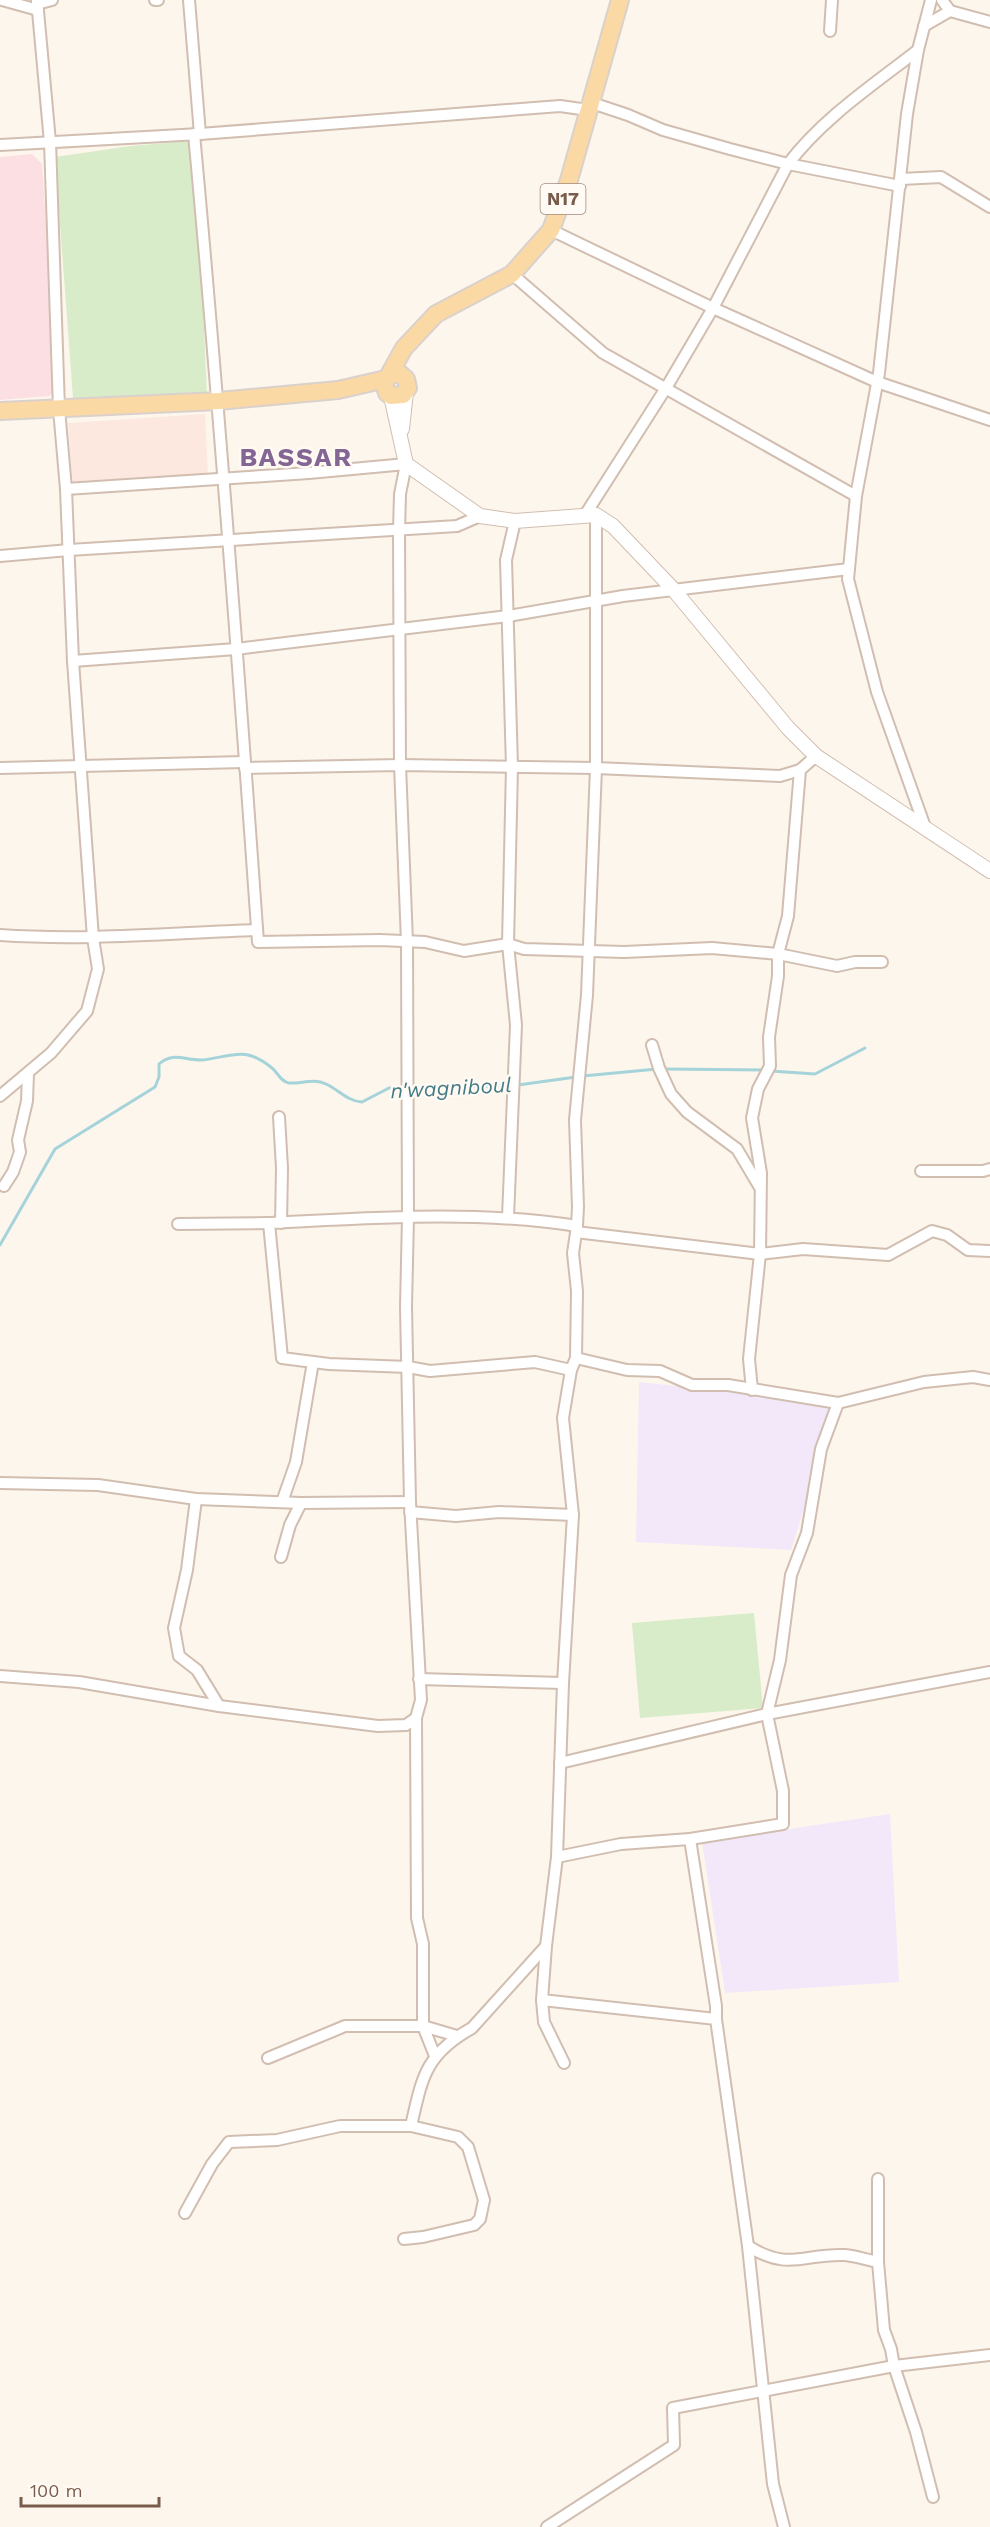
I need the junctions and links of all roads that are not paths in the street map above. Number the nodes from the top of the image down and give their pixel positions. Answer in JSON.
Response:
{"nodes":[{"id":1,"x":2,"y":0,"type":"edge"},
{"id":2,"x":52,"y":0,"type":"edge"},
{"id":3,"x":189,"y":0,"type":"edge"},
{"id":4,"x":620,"y":0,"type":"edge"},
{"id":5,"x":832,"y":0,"type":"edge"},
{"id":6,"x":931,"y":0,"type":"edge"},
{"id":7,"x":942,"y":0,"type":"edge"},
{"id":8,"x":37,"y":5,"type":"edge"},
{"id":9,"x":950,"y":11,"type":"junction"},
{"id":10,"x":990,"y":22,"type":"edge"},
{"id":11,"x":924,"y":26,"type":"junction"},
{"id":12,"x":830,"y":31,"type":"dead end"},
{"id":13,"x":918,"y":50,"type":"junction"},
{"id":14,"x":588,"y":106,"type":"junction"},
{"id":15,"x":197,"y":134,"type":"junction"},
{"id":16,"x":50,"y":142,"type":"junction"},
{"id":17,"x":0,"y":145,"type":"edge"},
{"id":18,"x":788,"y":164,"type":"junction"},
{"id":19,"x":900,"y":182,"type":"junction"},
{"id":20,"x":990,"y":207,"type":"edge"},
{"id":21,"x":550,"y":231,"type":"junction"},
{"id":22,"x":512,"y":274,"type":"junction"},
{"id":23,"x":713,"y":308,"type":"junction"},
{"id":24,"x":877,"y":382,"type":"junction"},
{"id":25,"x":394,"y":386,"type":"junction"},
{"id":26,"x":666,"y":388,"type":"junction"},
{"id":27,"x":219,"y":401,"type":"junction"},
{"id":28,"x":59,"y":409,"type":"junction"},
{"id":29,"x":0,"y":411,"type":"edge"},
{"id":30,"x":990,"y":420,"type":"edge"},
{"id":31,"x":406,"y":464,"type":"junction"},
{"id":32,"x":223,"y":478,"type":"junction"},
{"id":33,"x":66,"y":489,"type":"junction"},
{"id":34,"x":856,"y":496,"type":"junction"},
{"id":35,"x":591,"y":515,"type":"junction"},
{"id":36,"x":480,"y":516,"type":"junction"},
{"id":37,"x":515,"y":521,"type":"junction"},
{"id":38,"x":399,"y":531,"type":"junction"},
{"id":39,"x":227,"y":540,"type":"junction"},
{"id":40,"x":69,"y":550,"type":"junction"},
{"id":41,"x":0,"y":556,"type":"edge"},
{"id":42,"x":849,"y":568,"type":"junction"},
{"id":43,"x":673,"y":589,"type":"junction"},
{"id":44,"x":597,"y":600,"type":"junction"},
{"id":45,"x":508,"y":616,"type":"junction"},
{"id":46,"x":401,"y":627,"type":"junction"},
{"id":47,"x":236,"y":649,"type":"junction"},
{"id":48,"x":73,"y":661,"type":"junction"},
{"id":49,"x":816,"y":756,"type":"junction"},
{"id":50,"x":81,"y":765,"type":"junction"},
{"id":51,"x":245,"y":765,"type":"junction"},
{"id":52,"x":400,"y":765,"type":"junction"},
{"id":53,"x":512,"y":767,"type":"junction"},
{"id":54,"x":0,"y":768,"type":"edge"},
{"id":55,"x":596,"y":768,"type":"junction"},
{"id":56,"x":801,"y":770,"type":"junction"},
{"id":57,"x":925,"y":827,"type":"junction"},
{"id":58,"x":990,"y":871,"type":"edge"},
{"id":59,"x":257,"y":930,"type":"junction"},
{"id":60,"x":0,"y":935,"type":"edge"},
{"id":61,"x":93,"y":938,"type":"junction"},
{"id":62,"x":407,"y":942,"type":"junction"},
{"id":63,"x":508,"y":944,"type":"junction"},
{"id":64,"x":589,"y":951,"type":"junction"},
{"id":65,"x":778,"y":954,"type":"junction"},
{"id":66,"x":882,"y":962,"type":"dead end"},
{"id":67,"x":652,"y":1045,"type":"dead end"},
{"id":68,"x":28,"y":1073,"type":"junction"},
{"id":69,"x":0,"y":1096,"type":"edge"},
{"id":70,"x":279,"y":1117,"type":"dead end"},
{"id":71,"x":990,"y":1169,"type":"edge"},
{"id":72,"x":921,"y":1171,"type":"dead end"},
{"id":73,"x":4,"y":1186,"type":"dead end"},
{"id":74,"x":761,"y":1189,"type":"junction"},
{"id":75,"x":408,"y":1217,"type":"junction"},
{"id":76,"x":508,"y":1217,"type":"junction"},
{"id":77,"x":281,"y":1222,"type":"junction"},
{"id":78,"x":269,"y":1223,"type":"junction"},
{"id":79,"x":178,"y":1224,"type":"dead end"},
{"id":80,"x":576,"y":1229,"type":"junction"},
{"id":81,"x":990,"y":1251,"type":"edge"},
{"id":82,"x":760,"y":1254,"type":"junction"},
{"id":83,"x":576,"y":1359,"type":"junction"},
{"id":84,"x":313,"y":1362,"type":"junction"},
{"id":85,"x":408,"y":1367,"type":"junction"},
{"id":86,"x":571,"y":1370,"type":"junction"},
{"id":87,"x":990,"y":1380,"type":"edge"},
{"id":88,"x":752,"y":1390,"type":"junction"},
{"id":89,"x":838,"y":1403,"type":"junction"},
{"id":90,"x":0,"y":1483,"type":"edge"},
{"id":91,"x":196,"y":1499,"type":"junction"},
{"id":92,"x":282,"y":1502,"type":"junction"},
{"id":93,"x":301,"y":1503,"type":"junction"},
{"id":94,"x":410,"y":1507,"type":"junction"},
{"id":95,"x":573,"y":1515,"type":"junction"},
{"id":96,"x":281,"y":1557,"type":"dead end"},
{"id":97,"x":990,"y":1672,"type":"edge"},
{"id":98,"x":0,"y":1676,"type":"edge"},
{"id":99,"x":419,"y":1679,"type":"junction"},
{"id":100,"x":563,"y":1683,"type":"junction"},
{"id":101,"x":219,"y":1706,"type":"junction"},
{"id":102,"x":767,"y":1714,"type":"junction"},
{"id":103,"x":416,"y":1718,"type":"junction"},
{"id":104,"x":560,"y":1763,"type":"junction"},
{"id":105,"x":690,"y":1839,"type":"junction"},
{"id":106,"x":556,"y":1857,"type":"junction"},
{"id":107,"x":546,"y":1946,"type":"junction"},
{"id":108,"x":542,"y":2000,"type":"junction"},
{"id":109,"x":716,"y":2019,"type":"junction"},
{"id":110,"x":423,"y":2026,"type":"junction"},
{"id":111,"x":457,"y":2036,"type":"junction"},
{"id":112,"x":435,"y":2056,"type":"junction"},
{"id":113,"x":268,"y":2058,"type":"dead end"},
{"id":114,"x":564,"y":2062,"type":"dead end"},
{"id":115,"x":411,"y":2126,"type":"junction"},
{"id":116,"x":878,"y":2179,"type":"dead end"},
{"id":117,"x":185,"y":2213,"type":"dead end"},
{"id":118,"x":404,"y":2239,"type":"dead end"},
{"id":119,"x":748,"y":2246,"type":"junction"},
{"id":120,"x":878,"y":2262,"type":"junction"},
{"id":121,"x":990,"y":2355,"type":"edge"},
{"id":122,"x":894,"y":2366,"type":"junction"},
{"id":123,"x":763,"y":2392,"type":"junction"},
{"id":124,"x":933,"y":2497,"type":"dead end"},
{"id":125,"x":547,"y":2527,"type":"edge"},
{"id":126,"x":784,"y":2527,"type":"edge"}],
"edges":[{"from":1,"to":8,"type":"street"},
{"from":2,"to":8,"type":"street"},
{"from":3,"to":15,"type":"street"},
{"from":4,"to":14,"type":"main road","number":"N17"},
{"from":5,"to":12,"type":"street"},
{"from":6,"to":11,"type":"street"},
{"from":7,"to":9,"type":"street"},
{"from":8,"to":16,"type":"street"},
{"from":9,"to":10,"type":"street"},
{"from":9,"to":11,"type":"street"},
{"from":11,"to":13,"type":"street"},
{"from":13,"to":18,"type":"street"},
{"from":13,"to":19,"type":"street"},
{"from":14,"to":15,"type":"street"},
{"from":14,"to":18,"type":"street"},
{"from":14,"to":21,"type":"main road","number":"N17"},
{"from":15,"to":16,"type":"street"},
{"from":15,"to":27,"type":"street"},
{"from":16,"to":17,"type":"street"},
{"from":16,"to":28,"type":"street"},
{"from":18,"to":19,"type":"street"},
{"from":18,"to":23,"type":"street"},
{"from":19,"to":20,"type":"street"},
{"from":19,"to":24,"type":"street"},
{"from":21,"to":22,"type":"main road","number":"N17"},
{"from":21,"to":23,"type":"street"},
{"from":22,"to":25,"type":"main road","number":"N17"},
{"from":22,"to":26,"type":"street"},
{"from":23,"to":24,"type":"street"},
{"from":23,"to":26,"type":"street"},
{"from":24,"to":30,"type":"street"},
{"from":24,"to":34,"type":"street"},
{"from":25,"to":27,"type":"main road"},
{"from":25,"to":31,"type":"street"},
{"from":26,"to":34,"type":"street"},
{"from":26,"to":35,"type":"street"},
{"from":27,"to":28,"type":"main road"},
{"from":27,"to":32,"type":"street"},
{"from":28,"to":29,"type":"main road"},
{"from":28,"to":33,"type":"street"},
{"from":31,"to":32,"type":"street"},
{"from":31,"to":36,"type":"street"},
{"from":31,"to":38,"type":"street"},
{"from":32,"to":33,"type":"street"},
{"from":32,"to":39,"type":"street"},
{"from":33,"to":40,"type":"street"},
{"from":34,"to":42,"type":"street"},
{"from":35,"to":37,"type":"street"},
{"from":35,"to":43,"type":"street"},
{"from":35,"to":44,"type":"street"},
{"from":36,"to":37,"type":"street"},
{"from":36,"to":38,"type":"street"},
{"from":37,"to":45,"type":"street"},
{"from":38,"to":39,"type":"street"},
{"from":38,"to":46,"type":"street"},
{"from":39,"to":40,"type":"street"},
{"from":39,"to":47,"type":"street"},
{"from":40,"to":41,"type":"street"},
{"from":40,"to":48,"type":"street"},
{"from":42,"to":43,"type":"street"},
{"from":42,"to":57,"type":"street"},
{"from":43,"to":44,"type":"street"},
{"from":43,"to":49,"type":"street"},
{"from":44,"to":45,"type":"street"},
{"from":44,"to":55,"type":"street"},
{"from":45,"to":46,"type":"street"},
{"from":45,"to":53,"type":"street"},
{"from":46,"to":47,"type":"street"},
{"from":46,"to":52,"type":"street"},
{"from":47,"to":48,"type":"street"},
{"from":47,"to":51,"type":"street"},
{"from":48,"to":50,"type":"street"},
{"from":49,"to":56,"type":"street"},
{"from":49,"to":57,"type":"street"},
{"from":50,"to":51,"type":"street"},
{"from":50,"to":54,"type":"street"},
{"from":50,"to":61,"type":"street"},
{"from":51,"to":52,"type":"street"},
{"from":51,"to":59,"type":"street"},
{"from":52,"to":53,"type":"street"},
{"from":52,"to":62,"type":"street"},
{"from":53,"to":55,"type":"street"},
{"from":53,"to":63,"type":"street"},
{"from":55,"to":56,"type":"street"},
{"from":55,"to":64,"type":"street"},
{"from":56,"to":65,"type":"street"},
{"from":57,"to":58,"type":"street"},
{"from":59,"to":61,"type":"street"},
{"from":59,"to":62,"type":"street"},
{"from":60,"to":61,"type":"street"},
{"from":61,"to":68,"type":"street"},
{"from":62,"to":63,"type":"street"},
{"from":62,"to":75,"type":"street"},
{"from":63,"to":64,"type":"street"},
{"from":63,"to":76,"type":"street"},
{"from":64,"to":65,"type":"street"},
{"from":64,"to":80,"type":"street"},
{"from":65,"to":66,"type":"street"},
{"from":65,"to":74,"type":"street"},
{"from":67,"to":74,"type":"street"},
{"from":68,"to":69,"type":"street"},
{"from":68,"to":73,"type":"street"},
{"from":70,"to":77,"type":"street"},
{"from":71,"to":72,"type":"street"},
{"from":74,"to":82,"type":"street"},
{"from":75,"to":76,"type":"street"},
{"from":75,"to":77,"type":"street"},
{"from":75,"to":85,"type":"street"},
{"from":76,"to":80,"type":"street"},
{"from":77,"to":78,"type":"street"},
{"from":78,"to":79,"type":"street"},
{"from":78,"to":84,"type":"street"},
{"from":80,"to":82,"type":"street"},
{"from":80,"to":83,"type":"street"},
{"from":81,"to":82,"type":"street"},
{"from":82,"to":88,"type":"street"},
{"from":83,"to":86,"type":"street"},
{"from":83,"to":88,"type":"street"},
{"from":84,"to":85,"type":"street"},
{"from":84,"to":92,"type":"street"},
{"from":85,"to":86,"type":"street"},
{"from":85,"to":94,"type":"street"},
{"from":86,"to":95,"type":"street"},
{"from":87,"to":89,"type":"street"},
{"from":88,"to":89,"type":"street"},
{"from":89,"to":102,"type":"street"},
{"from":90,"to":91,"type":"street"},
{"from":91,"to":92,"type":"street"},
{"from":91,"to":101,"type":"street"},
{"from":92,"to":93,"type":"street"},
{"from":93,"to":94,"type":"street"},
{"from":93,"to":96,"type":"street"},
{"from":94,"to":95,"type":"street"},
{"from":94,"to":99,"type":"street"},
{"from":95,"to":100,"type":"street"},
{"from":97,"to":102,"type":"street"},
{"from":98,"to":101,"type":"street"},
{"from":99,"to":100,"type":"street"},
{"from":99,"to":103,"type":"street"},
{"from":100,"to":104,"type":"street"},
{"from":101,"to":103,"type":"street"},
{"from":102,"to":104,"type":"street"},
{"from":102,"to":105,"type":"street"},
{"from":103,"to":110,"type":"street"},
{"from":104,"to":106,"type":"street"},
{"from":105,"to":106,"type":"street"},
{"from":105,"to":109,"type":"street"},
{"from":106,"to":107,"type":"street"},
{"from":107,"to":108,"type":"street"},
{"from":107,"to":111,"type":"street"},
{"from":108,"to":109,"type":"street"},
{"from":108,"to":114,"type":"street"},
{"from":109,"to":119,"type":"street"},
{"from":110,"to":111,"type":"street"},
{"from":110,"to":112,"type":"street"},
{"from":110,"to":113,"type":"street"},
{"from":111,"to":112,"type":"street"},
{"from":112,"to":115,"type":"street"},
{"from":115,"to":117,"type":"street"},
{"from":115,"to":118,"type":"street"},
{"from":116,"to":120,"type":"street"},
{"from":119,"to":120,"type":"street"},
{"from":119,"to":123,"type":"street"},
{"from":120,"to":122,"type":"street"},
{"from":121,"to":122,"type":"street"},
{"from":122,"to":123,"type":"street"},
{"from":122,"to":124,"type":"street"},
{"from":123,"to":125,"type":"street"},
{"from":123,"to":126,"type":"street"}]}
